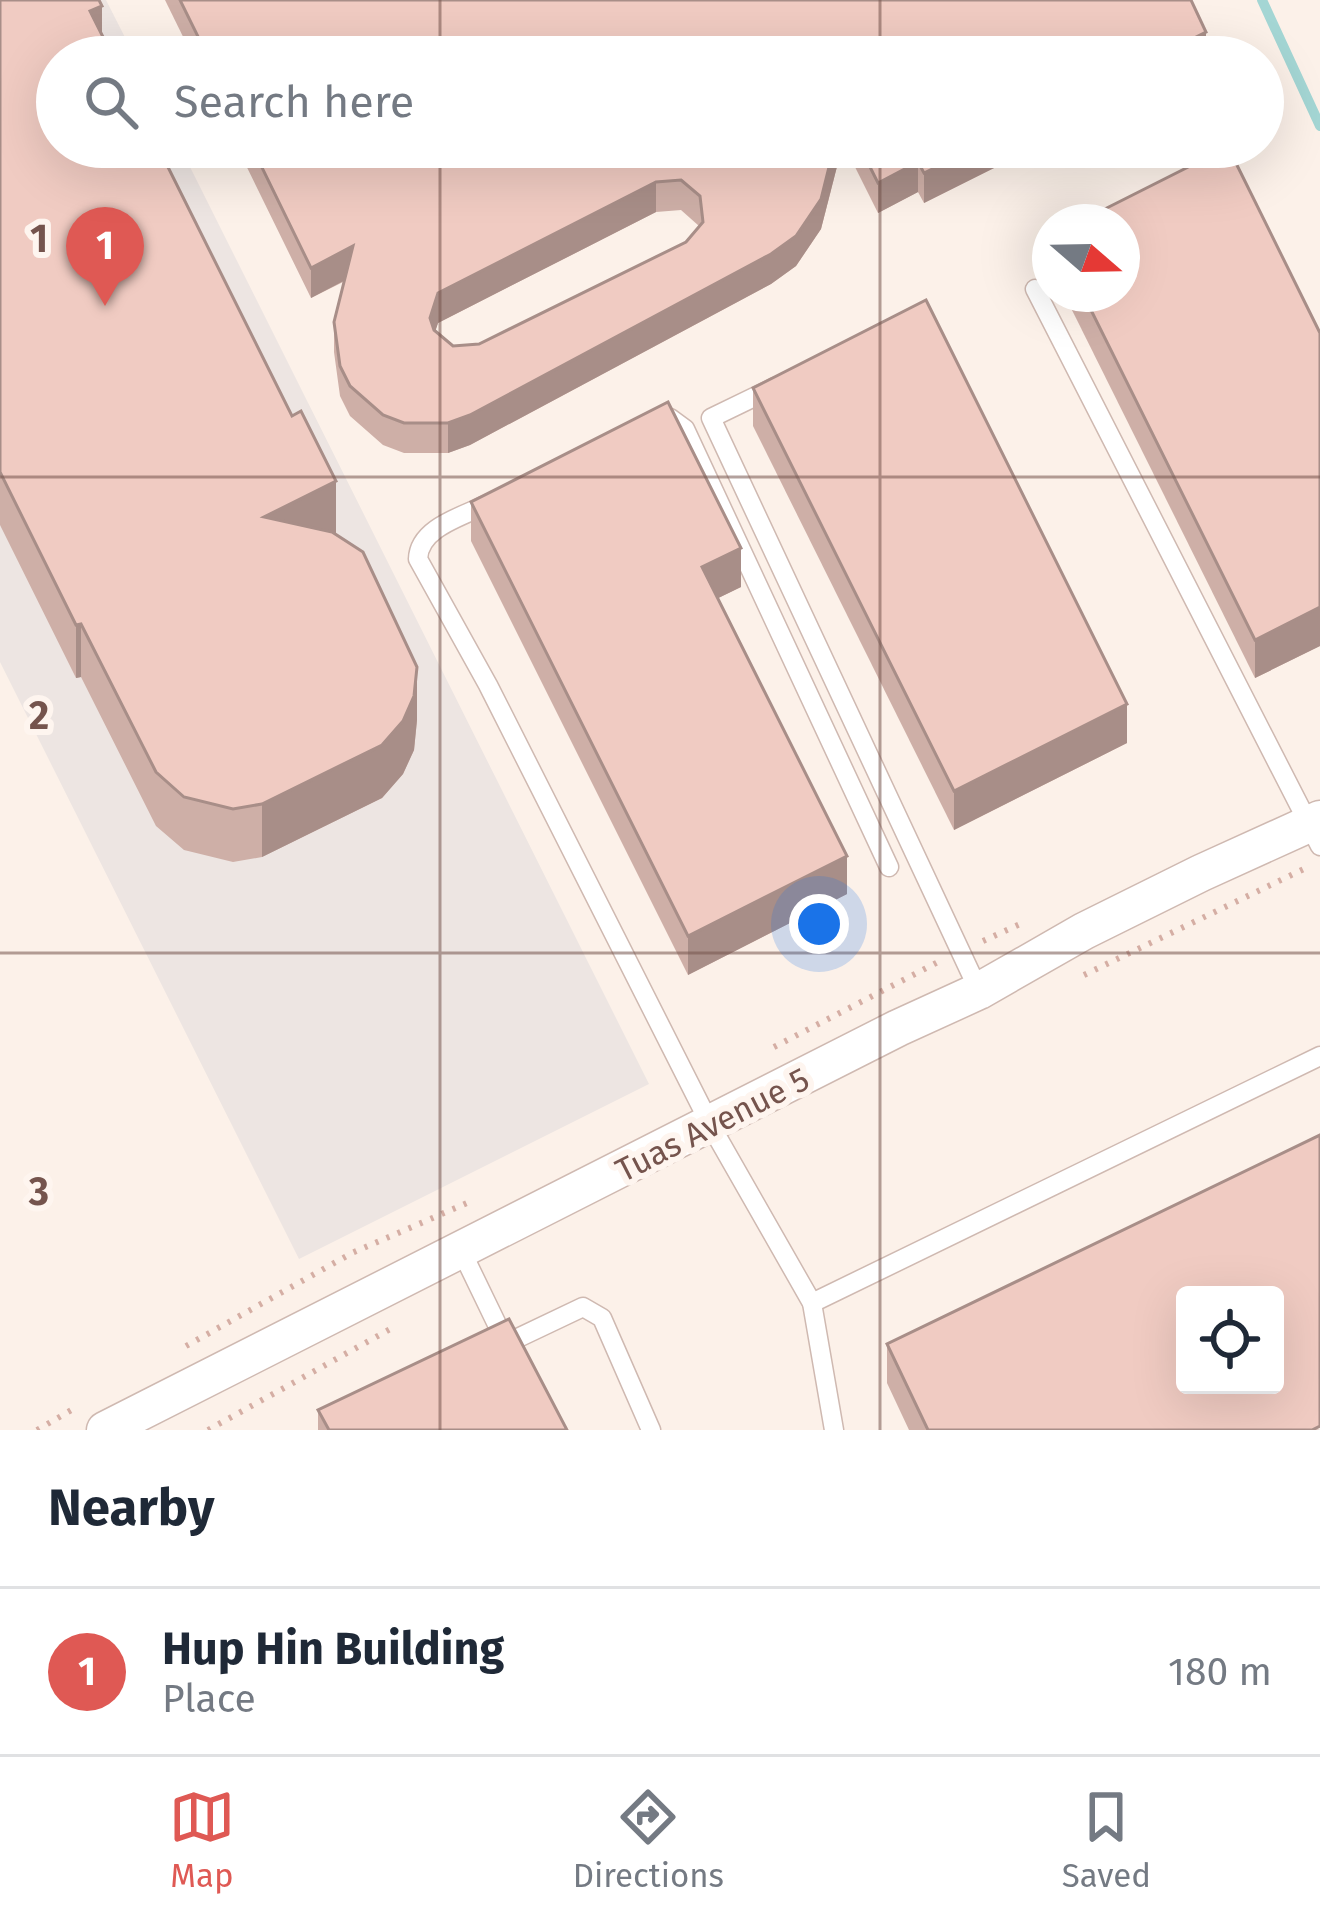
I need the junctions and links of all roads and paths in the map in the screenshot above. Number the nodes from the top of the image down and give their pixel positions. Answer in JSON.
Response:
{"nodes":[{"id":1,"x":1047,"y":312,"type":"edge"},
{"id":2,"x":790,"y":380,"type":"edge"},
{"id":3,"x":638,"y":429,"type":"edge"},
{"id":4,"x":511,"y":493,"type":"edge"},
{"id":5,"x":1316,"y":830,"type":"edge"},
{"id":6,"x":889,"y":867,"type":"dead end"},
{"id":7,"x":979,"y":992,"type":"junction"},
{"id":8,"x":1320,"y":1056,"type":"edge"},
{"id":9,"x":711,"y":1126,"type":"junction"},
{"id":10,"x":476,"y":1199,"type":"dead end"},
{"id":11,"x":461,"y":1252,"type":"junction"},
{"id":12,"x":812,"y":1303,"type":"junction"},
{"id":13,"x":393,"y":1327,"type":"dead end"},
{"id":14,"x":506,"y":1343,"type":"junction"},
{"id":15,"x":174,"y":1352,"type":"dead end"},
{"id":16,"x":487,"y":1352,"type":"edge"},
{"id":17,"x":90,"y":1419,"type":"edge"},
{"id":18,"x":37,"y":1430,"type":"edge"},
{"id":19,"x":208,"y":1430,"type":"edge"},
{"id":20,"x":651,"y":1430,"type":"edge"},
{"id":21,"x":834,"y":1430,"type":"edge"}],
"edges":[{"from":1,"to":5,"type":"lane"},
{"from":2,"to":7,"type":"lane"},
{"from":3,"to":6,"type":"lane"},
{"from":4,"to":9,"type":"lane"},
{"from":5,"to":7,"type":"street","name":"Tuas Avenue 5"},
{"from":7,"to":9,"type":"street","name":"Tuas Avenue 5"},
{"from":8,"to":12,"type":"lane"},
{"from":9,"to":11,"type":"street","name":"Tuas Avenue 5"},
{"from":9,"to":12,"type":"lane"},
{"from":10,"to":15,"type":"path"},
{"from":11,"to":14,"type":"lane"},
{"from":11,"to":17,"type":"street","name":"Tuas Avenue 5"},
{"from":12,"to":21,"type":"lane"},
{"from":13,"to":19,"type":"path"},
{"from":14,"to":16,"type":"lane"},
{"from":14,"to":20,"type":"lane"},
{"from":17,"to":18,"type":"path"}]}
